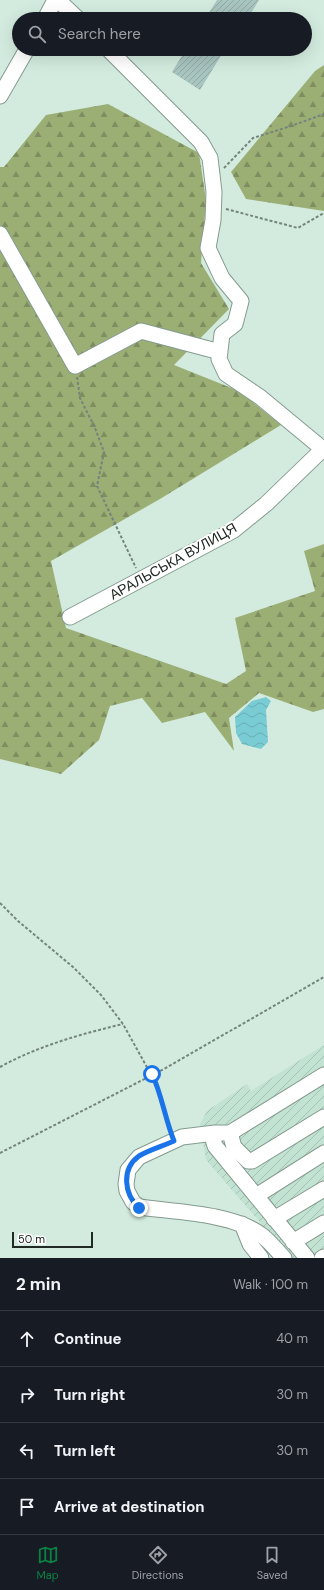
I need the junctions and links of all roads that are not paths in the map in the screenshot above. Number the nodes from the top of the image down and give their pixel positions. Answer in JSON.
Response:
{"nodes":[{"id":1,"x":57,"y":0,"type":"edge"},
{"id":2,"x":49,"y":12,"type":"edge"},
{"id":3,"x":70,"y":12,"type":"edge"},
{"id":4,"x":23,"y":56,"type":"edge"},
{"id":5,"x":115,"y":56,"type":"edge"},
{"id":6,"x":0,"y":96,"type":"edge"},
{"id":7,"x":0,"y":234,"type":"edge"},
{"id":8,"x":220,"y":352,"type":"junction"},
{"id":9,"x":323,"y":449,"type":"edge"},
{"id":10,"x":70,"y":617,"type":"dead end"},
{"id":11,"x":324,"y":1075,"type":"edge"},
{"id":12,"x":324,"y":1117,"type":"edge"},
{"id":13,"x":215,"y":1132,"type":"junction"},
{"id":14,"x":230,"y":1133,"type":"junction"},
{"id":15,"x":324,"y":1153,"type":"edge"},
{"id":16,"x":324,"y":1189,"type":"edge"},
{"id":17,"x":256,"y":1196,"type":"junction"},
{"id":18,"x":274,"y":1219,"type":"junction"},
{"id":19,"x":324,"y":1223,"type":"edge"},
{"id":20,"x":242,"y":1224,"type":"junction"},
{"id":21,"x":293,"y":1242,"type":"junction"},
{"id":22,"x":261,"y":1258,"type":"edge"},
{"id":23,"x":284,"y":1258,"type":"edge"},
{"id":24,"x":307,"y":1258,"type":"edge"}],
"edges":[{"from":1,"to":2,"type":"street"},
{"from":1,"to":3,"type":"street"},
{"from":4,"to":6,"type":"street"},
{"from":5,"to":8,"type":"street","name":"АРАЛЬСЬКА ВУЛИЦЯ"},
{"from":7,"to":8,"type":"street"},
{"from":8,"to":9,"type":"street","name":"АРАЛЬСЬКА ВУЛИЦЯ"},
{"from":9,"to":10,"type":"street","name":"АРАЛЬСЬКА ВУЛИЦЯ"},
{"from":11,"to":14,"type":"street"},
{"from":12,"to":14,"type":"street"},
{"from":13,"to":14,"type":"street"},
{"from":13,"to":17,"type":"street"},
{"from":13,"to":20,"type":"street"},
{"from":15,"to":17,"type":"street"},
{"from":16,"to":18,"type":"street"},
{"from":17,"to":18,"type":"street"},
{"from":18,"to":21,"type":"street"},
{"from":19,"to":21,"type":"street"},
{"from":20,"to":22,"type":"street"},
{"from":20,"to":23,"type":"street"},
{"from":21,"to":24,"type":"street"}]}
